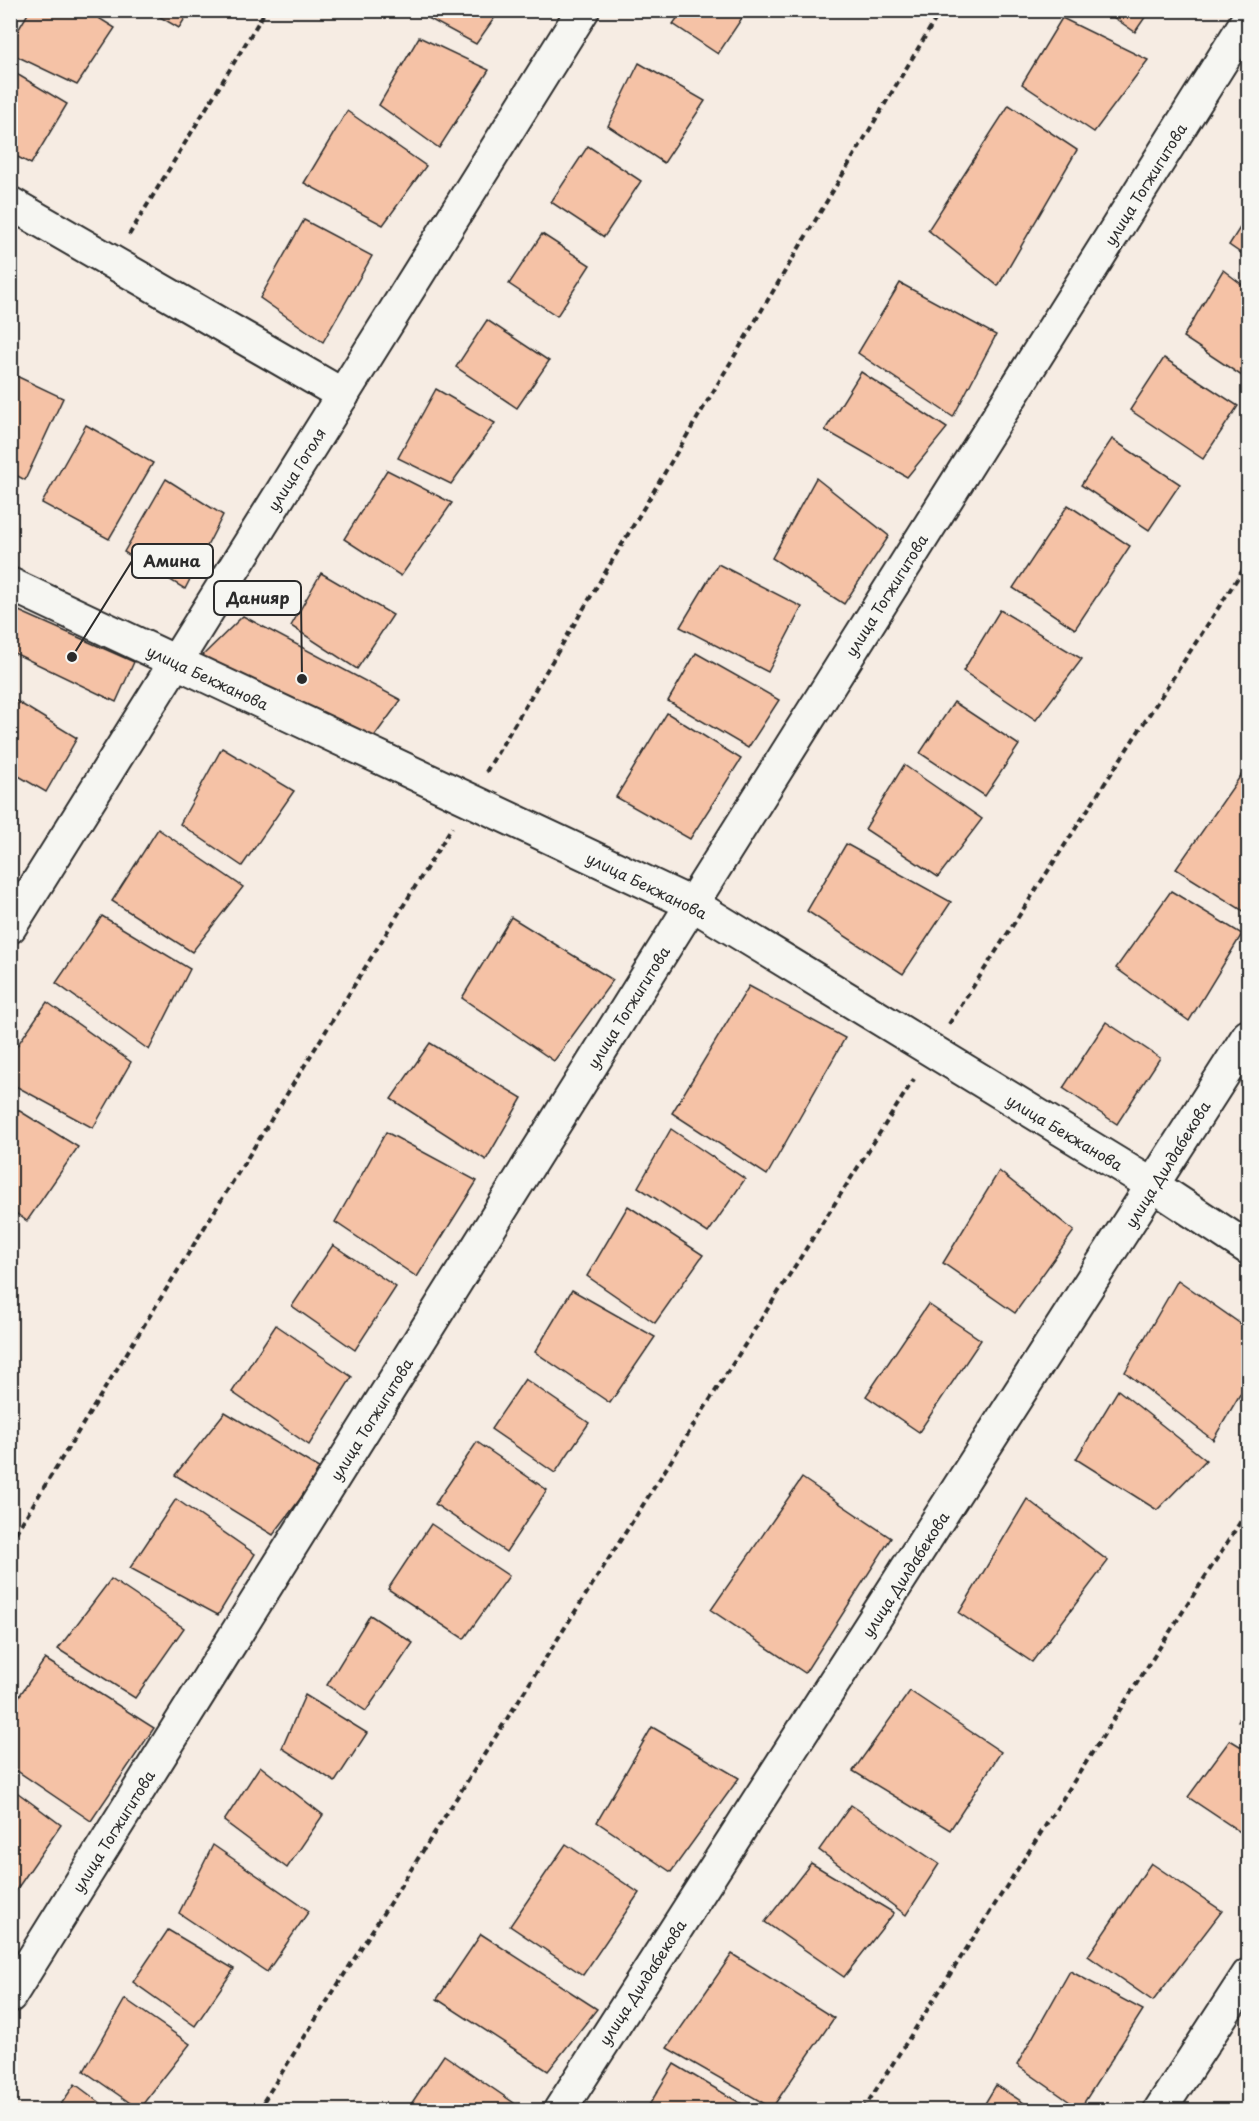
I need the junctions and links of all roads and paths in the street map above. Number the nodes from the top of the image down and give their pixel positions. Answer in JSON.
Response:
{"nodes":[{"id":1,"x":266,"y":10,"type":"edge"},
{"id":2,"x":583,"y":10,"type":"edge"},
{"id":3,"x":1248,"y":19,"type":"edge"},
{"id":4,"x":10,"y":203,"type":"edge"},
{"id":5,"x":113,"y":262,"type":"junction"},
{"id":6,"x":343,"y":395,"type":"junction"},
{"id":7,"x":1248,"y":562,"type":"edge"},
{"id":8,"x":10,"y":584,"type":"edge"},
{"id":9,"x":175,"y":662,"type":"junction"},
{"id":10,"x":692,"y":904,"type":"junction"},
{"id":11,"x":10,"y":927,"type":"edge"},
{"id":12,"x":1248,"y":1036,"type":"edge"},
{"id":13,"x":932,"y":1050,"type":"junction"},
{"id":14,"x":1154,"y":1186,"type":"junction"},
{"id":15,"x":1248,"y":1248,"type":"edge"},
{"id":16,"x":1248,"y":1510,"type":"edge"},
{"id":17,"x":1248,"y":1975,"type":"edge"},
{"id":18,"x":10,"y":1996,"type":"edge"},
{"id":19,"x":258,"y":2110,"type":"edge"},
{"id":20,"x":560,"y":2110,"type":"edge"},
{"id":21,"x":863,"y":2110,"type":"edge"},
{"id":22,"x":1160,"y":2110,"type":"edge"}],
"edges":[{"from":1,"to":5,"type":"path"},
{"from":2,"to":6,"type":"street","name":"улица Гоголя"},
{"from":3,"to":10,"type":"street","name":"улица Тогжигитова"},
{"from":4,"to":5,"type":"street"},
{"from":5,"to":6,"type":"street"},
{"from":6,"to":9,"type":"street","name":"улица Гоголя"},
{"from":7,"to":13,"type":"path"},
{"from":8,"to":9,"type":"street","name":"улица Бекжанова"},
{"from":9,"to":10,"type":"street","name":"улица Бекжанова"},
{"from":9,"to":11,"type":"street","name":"улица Гоголя"},
{"from":10,"to":13,"type":"street","name":"улица Бекжанова"},
{"from":10,"to":18,"type":"street","name":"улица Тогжигитова"},
{"from":12,"to":14,"type":"street","name":"улица Дилдабекова"},
{"from":13,"to":14,"type":"street","name":"улица Бекжанова"},
{"from":13,"to":19,"type":"path"},
{"from":14,"to":15,"type":"street","name":"улица Бекжанова"},
{"from":14,"to":20,"type":"street","name":"улица Дилдабекова"},
{"from":16,"to":21,"type":"path"},
{"from":17,"to":22,"type":"street"}]}
